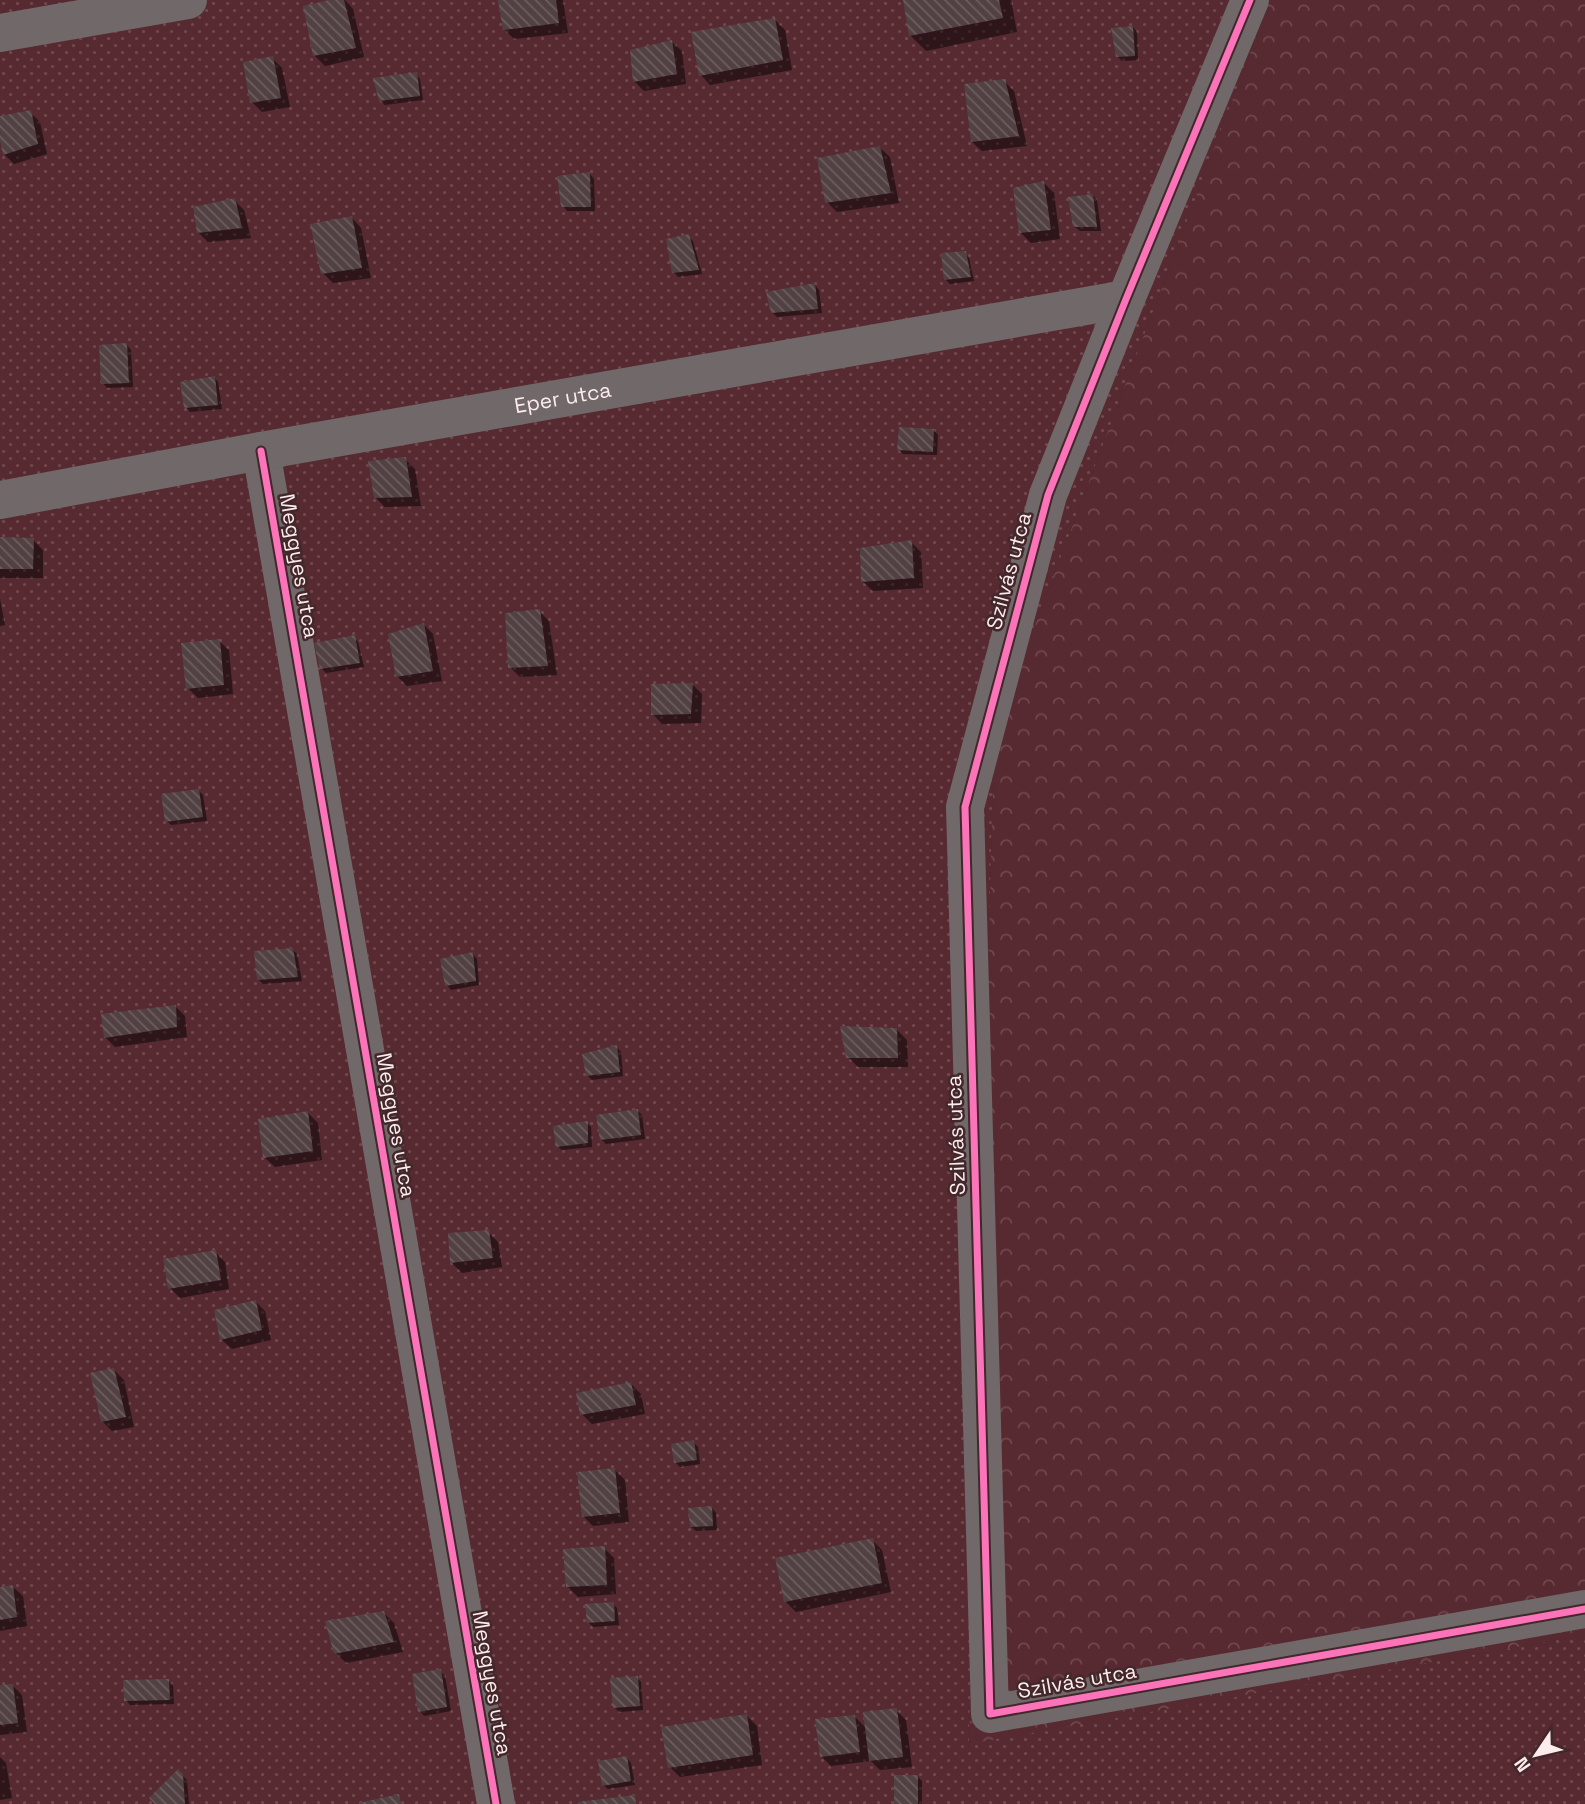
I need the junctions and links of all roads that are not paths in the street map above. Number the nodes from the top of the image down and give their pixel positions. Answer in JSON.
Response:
{"nodes":[{"id":1,"x":188,"y":0,"type":"edge"},
{"id":2,"x":1250,"y":0,"type":"edge"},
{"id":3,"x":0,"y":33,"type":"edge"},
{"id":4,"x":1126,"y":299,"type":"junction"},
{"id":5,"x":261,"y":451,"type":"junction"},
{"id":6,"x":0,"y":500,"type":"edge"},
{"id":7,"x":1585,"y":1609,"type":"edge"},
{"id":8,"x":496,"y":1804,"type":"edge"}],
"edges":[{"from":1,"to":3,"type":"street"},
{"from":2,"to":4,"type":"street","name":"Szilvás utca"},
{"from":4,"to":5,"type":"street","name":"Eper utca"},
{"from":4,"to":7,"type":"street","name":"Szilvás utca"},
{"from":5,"to":6,"type":"street","name":"Eper utca"},
{"from":5,"to":8,"type":"street","name":"Meggyes utca"}]}
